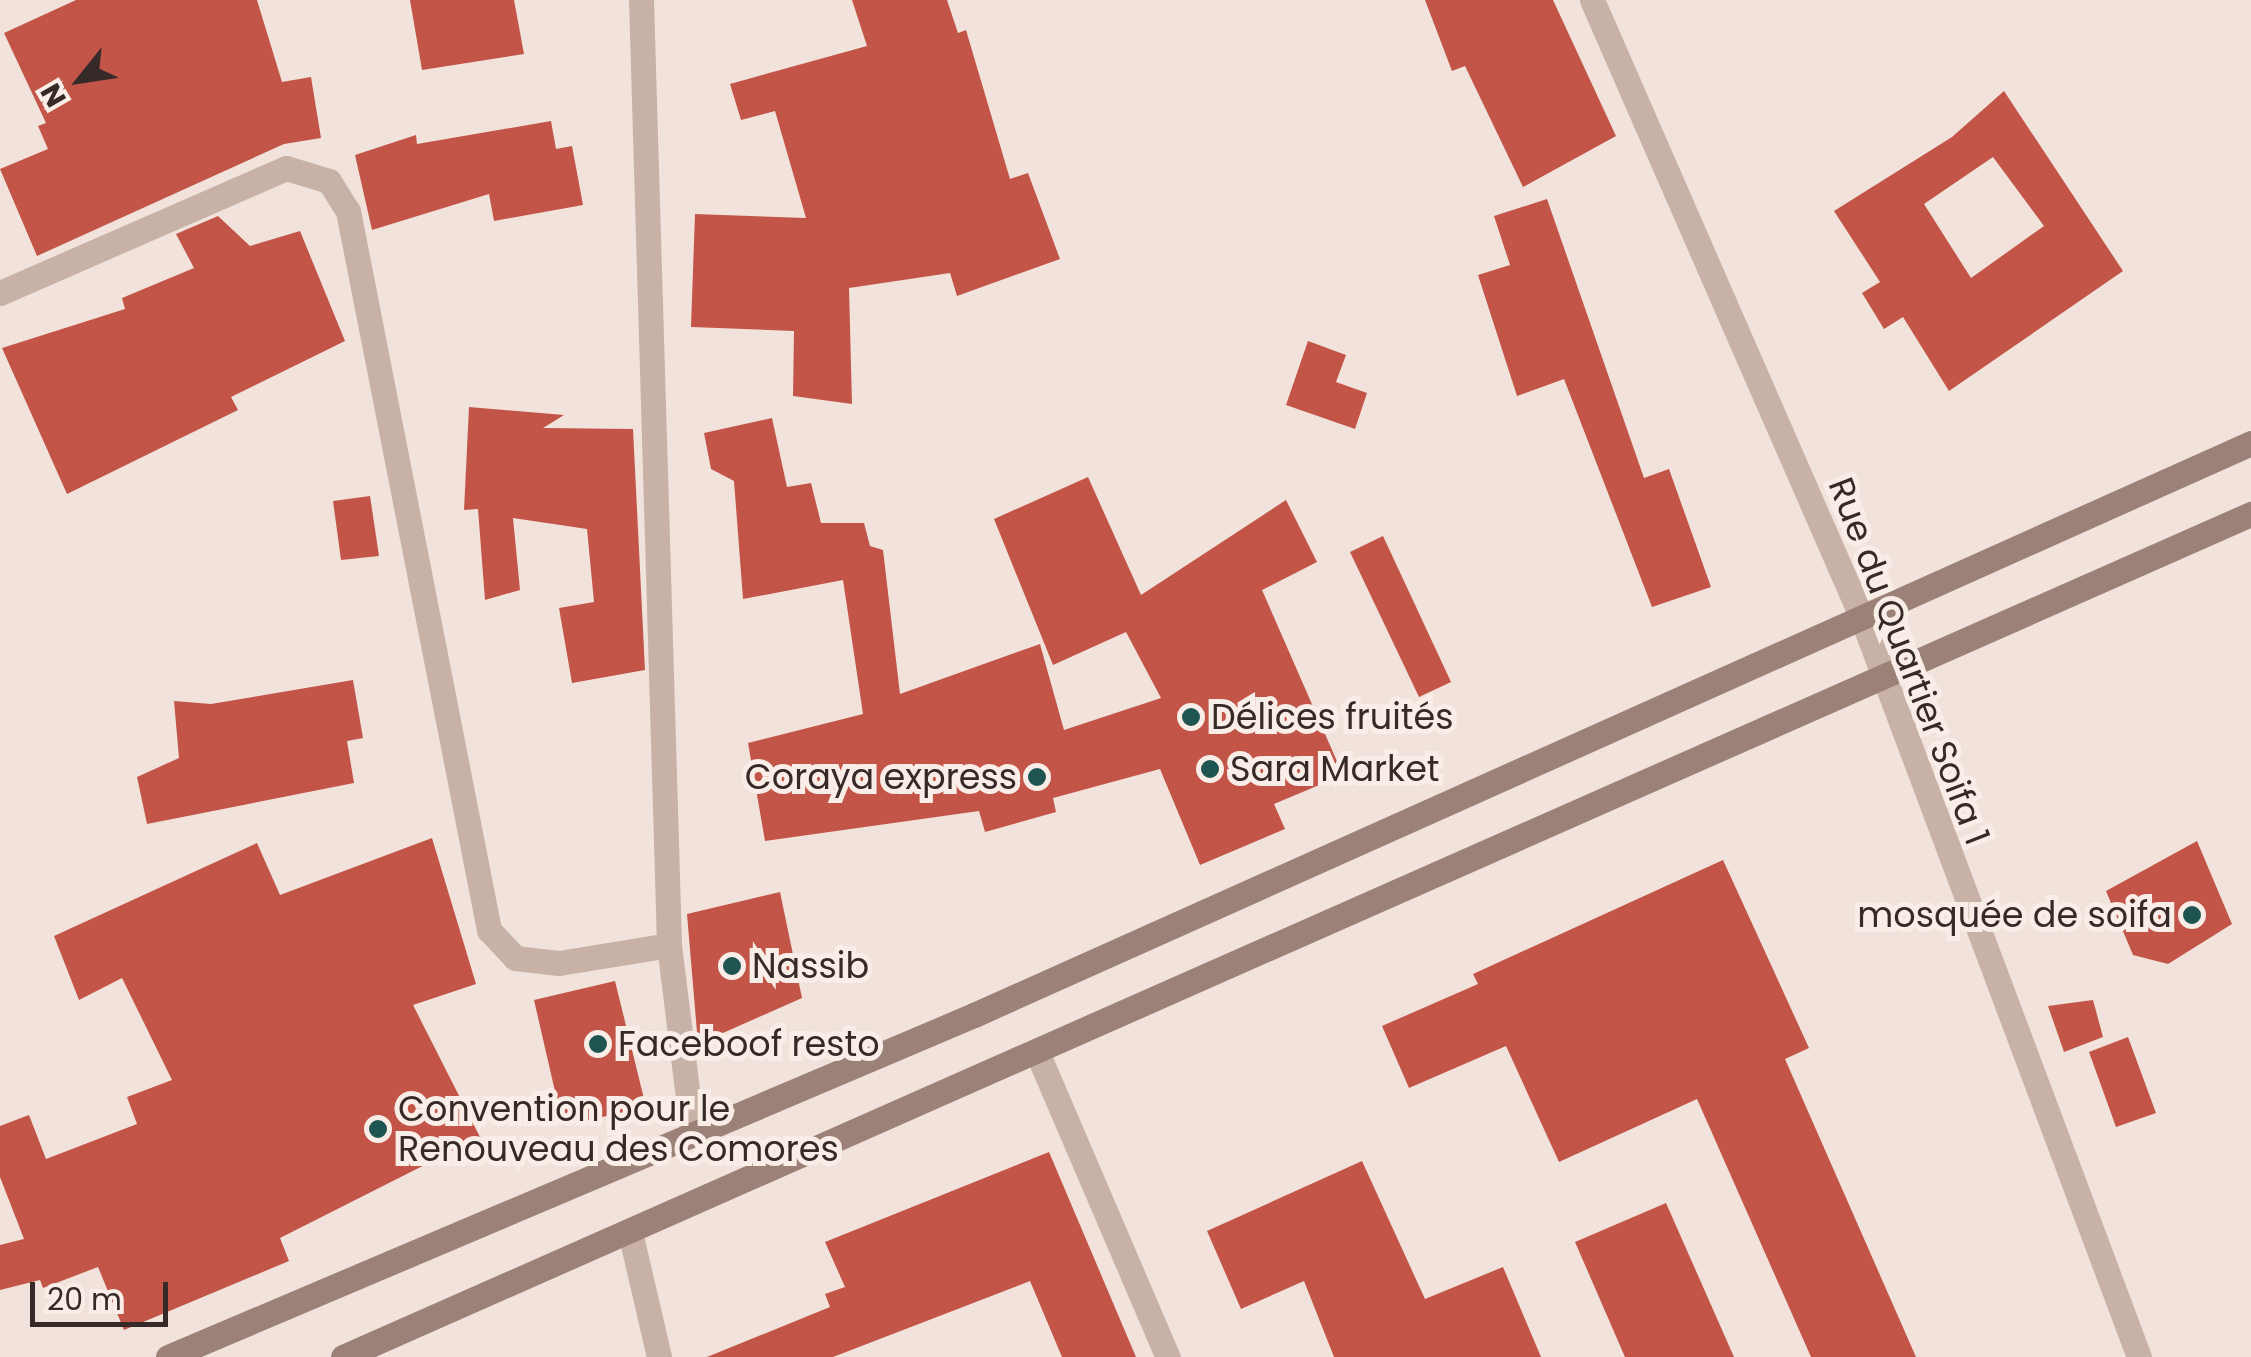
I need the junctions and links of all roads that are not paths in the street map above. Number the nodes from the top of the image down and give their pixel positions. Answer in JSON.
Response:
{"nodes":[{"id":1,"x":641,"y":0,"type":"edge"},
{"id":2,"x":1592,"y":0,"type":"edge"},
{"id":3,"x":0,"y":293,"type":"edge"},
{"id":4,"x":2251,"y":443,"type":"edge"},
{"id":5,"x":2251,"y":514,"type":"edge"},
{"id":6,"x":1862,"y":618,"type":"junction"},
{"id":7,"x":1881,"y":681,"type":"junction"},
{"id":8,"x":669,"y":945,"type":"junction"},
{"id":9,"x":1037,"y":1052,"type":"junction"},
{"id":10,"x":692,"y":1130,"type":"junction"},
{"id":11,"x":630,"y":1232,"type":"junction"},
{"id":12,"x":168,"y":1357,"type":"edge"},
{"id":13,"x":343,"y":1357,"type":"edge"},
{"id":14,"x":660,"y":1357,"type":"edge"},
{"id":15,"x":1168,"y":1357,"type":"edge"},
{"id":16,"x":2139,"y":1357,"type":"edge"}],
"edges":[{"from":1,"to":8,"type":"street"},
{"from":2,"to":6,"type":"street","name":"Rue du Quartier Soifa 1"},
{"from":3,"to":8,"type":"street"},
{"from":4,"to":6,"type":"main road"},
{"from":5,"to":7,"type":"main road"},
{"from":6,"to":7,"type":"street","name":"Rue du Quartier Soifa 1"},
{"from":6,"to":10,"type":"main road"},
{"from":7,"to":9,"type":"main road"},
{"from":7,"to":16,"type":"street","name":"Rue du Quartier Soifa 1"},
{"from":8,"to":10,"type":"street"},
{"from":9,"to":11,"type":"main road"},
{"from":9,"to":15,"type":"street"},
{"from":10,"to":12,"type":"main road"},
{"from":11,"to":13,"type":"main road"},
{"from":11,"to":14,"type":"street"}]}
